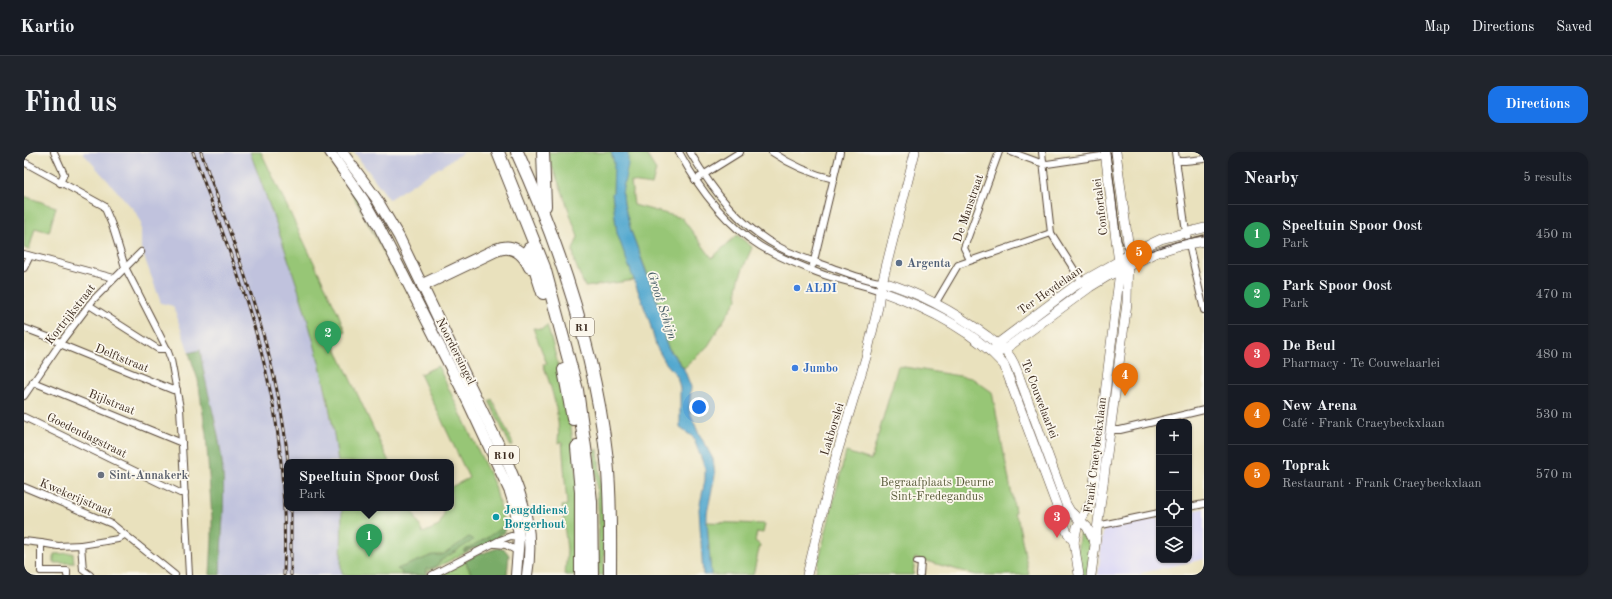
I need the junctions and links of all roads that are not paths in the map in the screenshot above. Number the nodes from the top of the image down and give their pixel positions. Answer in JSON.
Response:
{"nodes":[{"id":1,"x":54,"y":152,"type":"edge"},
{"id":2,"x":330,"y":152,"type":"edge"},
{"id":3,"x":342,"y":152,"type":"edge"},
{"id":4,"x":498,"y":152,"type":"edge"},
{"id":5,"x":517,"y":152,"type":"edge"},
{"id":6,"x":543,"y":152,"type":"edge"},
{"id":7,"x":679,"y":152,"type":"edge"},
{"id":8,"x":690,"y":152,"type":"edge"},
{"id":9,"x":739,"y":152,"type":"edge"},
{"id":10,"x":772,"y":152,"type":"edge"},
{"id":11,"x":840,"y":152,"type":"edge"},
{"id":12,"x":915,"y":152,"type":"edge"},
{"id":13,"x":1000,"y":152,"type":"edge"},
{"id":14,"x":1010,"y":152,"type":"edge"},
{"id":15,"x":1042,"y":152,"type":"edge"},
{"id":16,"x":1175,"y":152,"type":"edge"},
{"id":17,"x":1116,"y":153,"type":"edge"},
{"id":18,"x":1106,"y":154,"type":"edge"},
{"id":19,"x":1204,"y":159,"type":"edge"},
{"id":20,"x":1176,"y":161,"type":"junction"},
{"id":21,"x":24,"y":162,"type":"edge"},
{"id":22,"x":1043,"y":163,"type":"junction"},
{"id":23,"x":703,"y":174,"type":"junction"},
{"id":24,"x":695,"y":180,"type":"junction"},
{"id":25,"x":834,"y":180,"type":"junction"},
{"id":26,"x":60,"y":182,"type":"junction"},
{"id":27,"x":520,"y":204,"type":"junction"},
{"id":28,"x":545,"y":217,"type":"junction"},
{"id":29,"x":1204,"y":228,"type":"edge"},
{"id":30,"x":1186,"y":232,"type":"junction"},
{"id":31,"x":1051,"y":233,"type":"junction"},
{"id":32,"x":764,"y":238,"type":"junction"},
{"id":33,"x":1204,"y":241,"type":"edge"},
{"id":34,"x":1189,"y":243,"type":"junction"},
{"id":35,"x":758,"y":245,"type":"junction"},
{"id":36,"x":141,"y":252,"type":"dead end"},
{"id":37,"x":27,"y":255,"type":"edge"},
{"id":38,"x":1129,"y":255,"type":"junction"},
{"id":39,"x":970,"y":260,"type":"junction"},
{"id":40,"x":1119,"y":260,"type":"junction"},
{"id":41,"x":814,"y":262,"type":"junction"},
{"id":42,"x":125,"y":267,"type":"junction"},
{"id":43,"x":1129,"y":267,"type":"junction"},
{"id":44,"x":24,"y":268,"type":"edge"},
{"id":45,"x":812,"y":270,"type":"junction"},
{"id":46,"x":1120,"y":271,"type":"junction"},
{"id":47,"x":861,"y":277,"type":"junction"},
{"id":48,"x":114,"y":278,"type":"junction"},
{"id":49,"x":1082,"y":282,"type":"junction"},
{"id":50,"x":858,"y":285,"type":"junction"},
{"id":51,"x":423,"y":286,"type":"junction"},
{"id":52,"x":883,"y":287,"type":"junction"},
{"id":53,"x":412,"y":292,"type":"junction"},
{"id":54,"x":900,"y":294,"type":"junction"},
{"id":55,"x":544,"y":295,"type":"junction"},
{"id":56,"x":935,"y":304,"type":"junction"},
{"id":57,"x":89,"y":305,"type":"junction"},
{"id":58,"x":1204,"y":310,"type":"edge"},
{"id":59,"x":24,"y":328,"type":"edge"},
{"id":60,"x":60,"y":343,"type":"junction"},
{"id":61,"x":1001,"y":347,"type":"junction"},
{"id":62,"x":167,"y":349,"type":"junction"},
{"id":63,"x":993,"y":353,"type":"junction"},
{"id":64,"x":33,"y":382,"type":"junction"},
{"id":65,"x":177,"y":390,"type":"junction"},
{"id":66,"x":24,"y":396,"type":"edge"},
{"id":67,"x":1204,"y":410,"type":"edge"},
{"id":68,"x":24,"y":417,"type":"edge"},
{"id":69,"x":1100,"y":428,"type":"junction"},
{"id":70,"x":1110,"y":430,"type":"junction"},
{"id":71,"x":182,"y":443,"type":"junction"},
{"id":72,"x":24,"y":487,"type":"edge"},
{"id":73,"x":185,"y":493,"type":"junction"},
{"id":74,"x":1204,"y":504,"type":"edge"},
{"id":75,"x":1192,"y":506,"type":"edge"},
{"id":76,"x":1156,"y":514,"type":"edge"},
{"id":77,"x":1081,"y":521,"type":"junction"},
{"id":78,"x":1098,"y":526,"type":"junction"},
{"id":79,"x":124,"y":535,"type":"junction"},
{"id":80,"x":519,"y":537,"type":"junction"},
{"id":81,"x":24,"y":541,"type":"edge"},
{"id":82,"x":1074,"y":542,"type":"junction"},
{"id":83,"x":41,"y":543,"type":"junction"},
{"id":84,"x":1095,"y":543,"type":"junction"},
{"id":85,"x":81,"y":545,"type":"junction"},
{"id":86,"x":489,"y":545,"type":"junction"},
{"id":87,"x":519,"y":552,"type":"junction"},
{"id":88,"x":917,"y":562,"type":"dead end"},
{"id":89,"x":39,"y":573,"type":"edge"},
{"id":90,"x":67,"y":573,"type":"edge"},
{"id":91,"x":90,"y":575,"type":"edge"},
{"id":92,"x":175,"y":575,"type":"edge"},
{"id":93,"x":189,"y":575,"type":"edge"},
{"id":94,"x":432,"y":575,"type":"edge"},
{"id":95,"x":516,"y":575,"type":"edge"},
{"id":96,"x":527,"y":575,"type":"edge"},
{"id":97,"x":581,"y":575,"type":"edge"},
{"id":98,"x":592,"y":575,"type":"edge"},
{"id":99,"x":610,"y":575,"type":"edge"},
{"id":100,"x":807,"y":575,"type":"edge"},
{"id":101,"x":920,"y":575,"type":"edge"},
{"id":102,"x":1079,"y":575,"type":"edge"},
{"id":103,"x":1091,"y":575,"type":"edge"}],
"edges":[{"from":1,"to":26,"type":"street"},
{"from":2,"to":53,"type":"main road","name":"Noordersingel","number":"R10"},
{"from":3,"to":51,"type":"main road","name":"Noordersingel","number":"R10"},
{"from":4,"to":27,"type":"highway","number":"R1"},
{"from":5,"to":28,"type":"highway","number":"R1"},
{"from":6,"to":28,"type":"highway","number":"R1"},
{"from":7,"to":24,"type":"street"},
{"from":8,"to":23,"type":"street"},
{"from":9,"to":23,"type":"street"},
{"from":10,"to":25,"type":"street"},
{"from":11,"to":25,"type":"street"},
{"from":12,"to":52,"type":"street","name":"Lakborslei"},
{"from":13,"to":39,"type":"street","name":"De Manstraat"},
{"from":14,"to":22,"type":"street"},
{"from":15,"to":22,"type":"street"},
{"from":16,"to":20,"type":"street"},
{"from":17,"to":18,"type":"street"},
{"from":17,"to":38,"type":"street","name":"Confortalei"},
{"from":18,"to":22,"type":"street"},
{"from":18,"to":40,"type":"street","name":"Confortalei"},
{"from":19,"to":20,"type":"street"},
{"from":20,"to":30,"type":"street"},
{"from":21,"to":26,"type":"street"},
{"from":22,"to":31,"type":"street"},
{"from":23,"to":24,"type":"street"},
{"from":23,"to":32,"type":"street"},
{"from":24,"to":35,"type":"street"},
{"from":25,"to":41,"type":"street"},
{"from":26,"to":42,"type":"street"},
{"from":27,"to":55,"type":"highway"},
{"from":27,"to":98,"type":"highway","number":"R1"},
{"from":28,"to":99,"type":"highway","number":"R1"},
{"from":29,"to":30,"type":"street","name":"Ter Heydelaan"},
{"from":30,"to":34,"type":"street"},
{"from":30,"to":38,"type":"street","name":"Ter Heydelaan"},
{"from":31,"to":39,"type":"street"},
{"from":31,"to":49,"type":"street"},
{"from":32,"to":35,"type":"street"},
{"from":32,"to":41,"type":"street"},
{"from":33,"to":34,"type":"street","name":"Ter Heydelaan"},
{"from":34,"to":43,"type":"street","name":"Ter Heydelaan"},
{"from":34,"to":58,"type":"street"},
{"from":35,"to":45,"type":"street"},
{"from":36,"to":42,"type":"street","name":"Kortrijkstraat"},
{"from":37,"to":44,"type":"street"},
{"from":37,"to":48,"type":"street"},
{"from":38,"to":40,"type":"street","name":"Ter Heydelaan"},
{"from":38,"to":43,"type":"street"},
{"from":39,"to":56,"type":"street","name":"De Manstraat"},
{"from":40,"to":46,"type":"street"},
{"from":40,"to":49,"type":"street","name":"Ter Heydelaan"},
{"from":41,"to":45,"type":"street"},
{"from":41,"to":47,"type":"street"},
{"from":42,"to":48,"type":"street","name":"Kortrijkstraat"},
{"from":42,"to":62,"type":"street"},
{"from":43,"to":46,"type":"street","name":"Ter Heydelaan"},
{"from":43,"to":70,"type":"street","name":"Frank Craeybeckxlaan"},
{"from":45,"to":50,"type":"street"},
{"from":46,"to":61,"type":"street","name":"Ter Heydelaan"},
{"from":46,"to":69,"type":"street","name":"Frank Craeybeckxlaan"},
{"from":47,"to":50,"type":"street"},
{"from":47,"to":52,"type":"street"},
{"from":48,"to":57,"type":"street","name":"Kortrijkstraat"},
{"from":49,"to":61,"type":"street","name":"Ter Heydelaan"},
{"from":50,"to":52,"type":"street"},
{"from":51,"to":53,"type":"main road"},
{"from":51,"to":55,"type":"highway"},
{"from":51,"to":96,"type":"main road","name":"Noordersingel","number":"R10"},
{"from":52,"to":54,"type":"street","name":"Te Couwelaarlei"},
{"from":52,"to":100,"type":"street","name":"Lakborslei"},
{"from":53,"to":80,"type":"main road","name":"Noordersingel","number":"R10"},
{"from":54,"to":56,"type":"street","name":"Te Couwelaarlei"},
{"from":54,"to":63,"type":"street","name":"Te Couwelaarlei"},
{"from":55,"to":97,"type":"highway"},
{"from":56,"to":61,"type":"street","name":"Te Couwelaarlei"},
{"from":57,"to":60,"type":"street","name":"Kortrijkstraat"},
{"from":57,"to":62,"type":"street"},
{"from":59,"to":60,"type":"street","name":"Delftstraat"},
{"from":60,"to":64,"type":"street","name":"Kortrijkstraat"},
{"from":60,"to":65,"type":"street","name":"Delftstraat"},
{"from":61,"to":63,"type":"street"},
{"from":61,"to":77,"type":"street","name":"Te Couwelaarlei"},
{"from":62,"to":65,"type":"street"},
{"from":63,"to":82,"type":"street","name":"Te Couwelaarlei"},
{"from":64,"to":66,"type":"street","name":"Kortrijkstraat"},
{"from":64,"to":71,"type":"street","name":"Bijlstraat"},
{"from":65,"to":71,"type":"street"},
{"from":67,"to":70,"type":"street"},
{"from":68,"to":73,"type":"street","name":"Goedendagstraat"},
{"from":69,"to":70,"type":"street"},
{"from":69,"to":77,"type":"street","name":"Frank Craeybeckxlaan"},
{"from":70,"to":78,"type":"street","name":"Frank Craeybeckxlaan"},
{"from":71,"to":73,"type":"street"},
{"from":72,"to":79,"type":"street","name":"Kwekerijstraat"},
{"from":73,"to":93,"type":"street"},
{"from":74,"to":75,"type":"street"},
{"from":76,"to":78,"type":"street"},
{"from":77,"to":82,"type":"street","name":"Frank Craeybeckxlaan"},
{"from":77,"to":84,"type":"street","name":"Te Couwelaarlei"},
{"from":78,"to":84,"type":"street","name":"Frank Craeybeckxlaan"},
{"from":79,"to":85,"type":"street"},
{"from":79,"to":92,"type":"street","name":"Kwekerijstraat"},
{"from":80,"to":86,"type":"street"},
{"from":80,"to":87,"type":"main road","name":"Noordersingel","number":"R10"},
{"from":81,"to":83,"type":"street"},
{"from":82,"to":102,"type":"street","name":"Frank Craeybeckxlaan"},
{"from":83,"to":85,"type":"street"},
{"from":83,"to":89,"type":"street"},
{"from":84,"to":103,"type":"street","name":"Frank Craeybeckxlaan"},
{"from":85,"to":91,"type":"street"},
{"from":86,"to":87,"type":"street"},
{"from":86,"to":94,"type":"street"},
{"from":87,"to":95,"type":"main road","name":"Noordersingel","number":"R10"},
{"from":88,"to":101,"type":"street"},
{"from":89,"to":90,"type":"street"}]}
